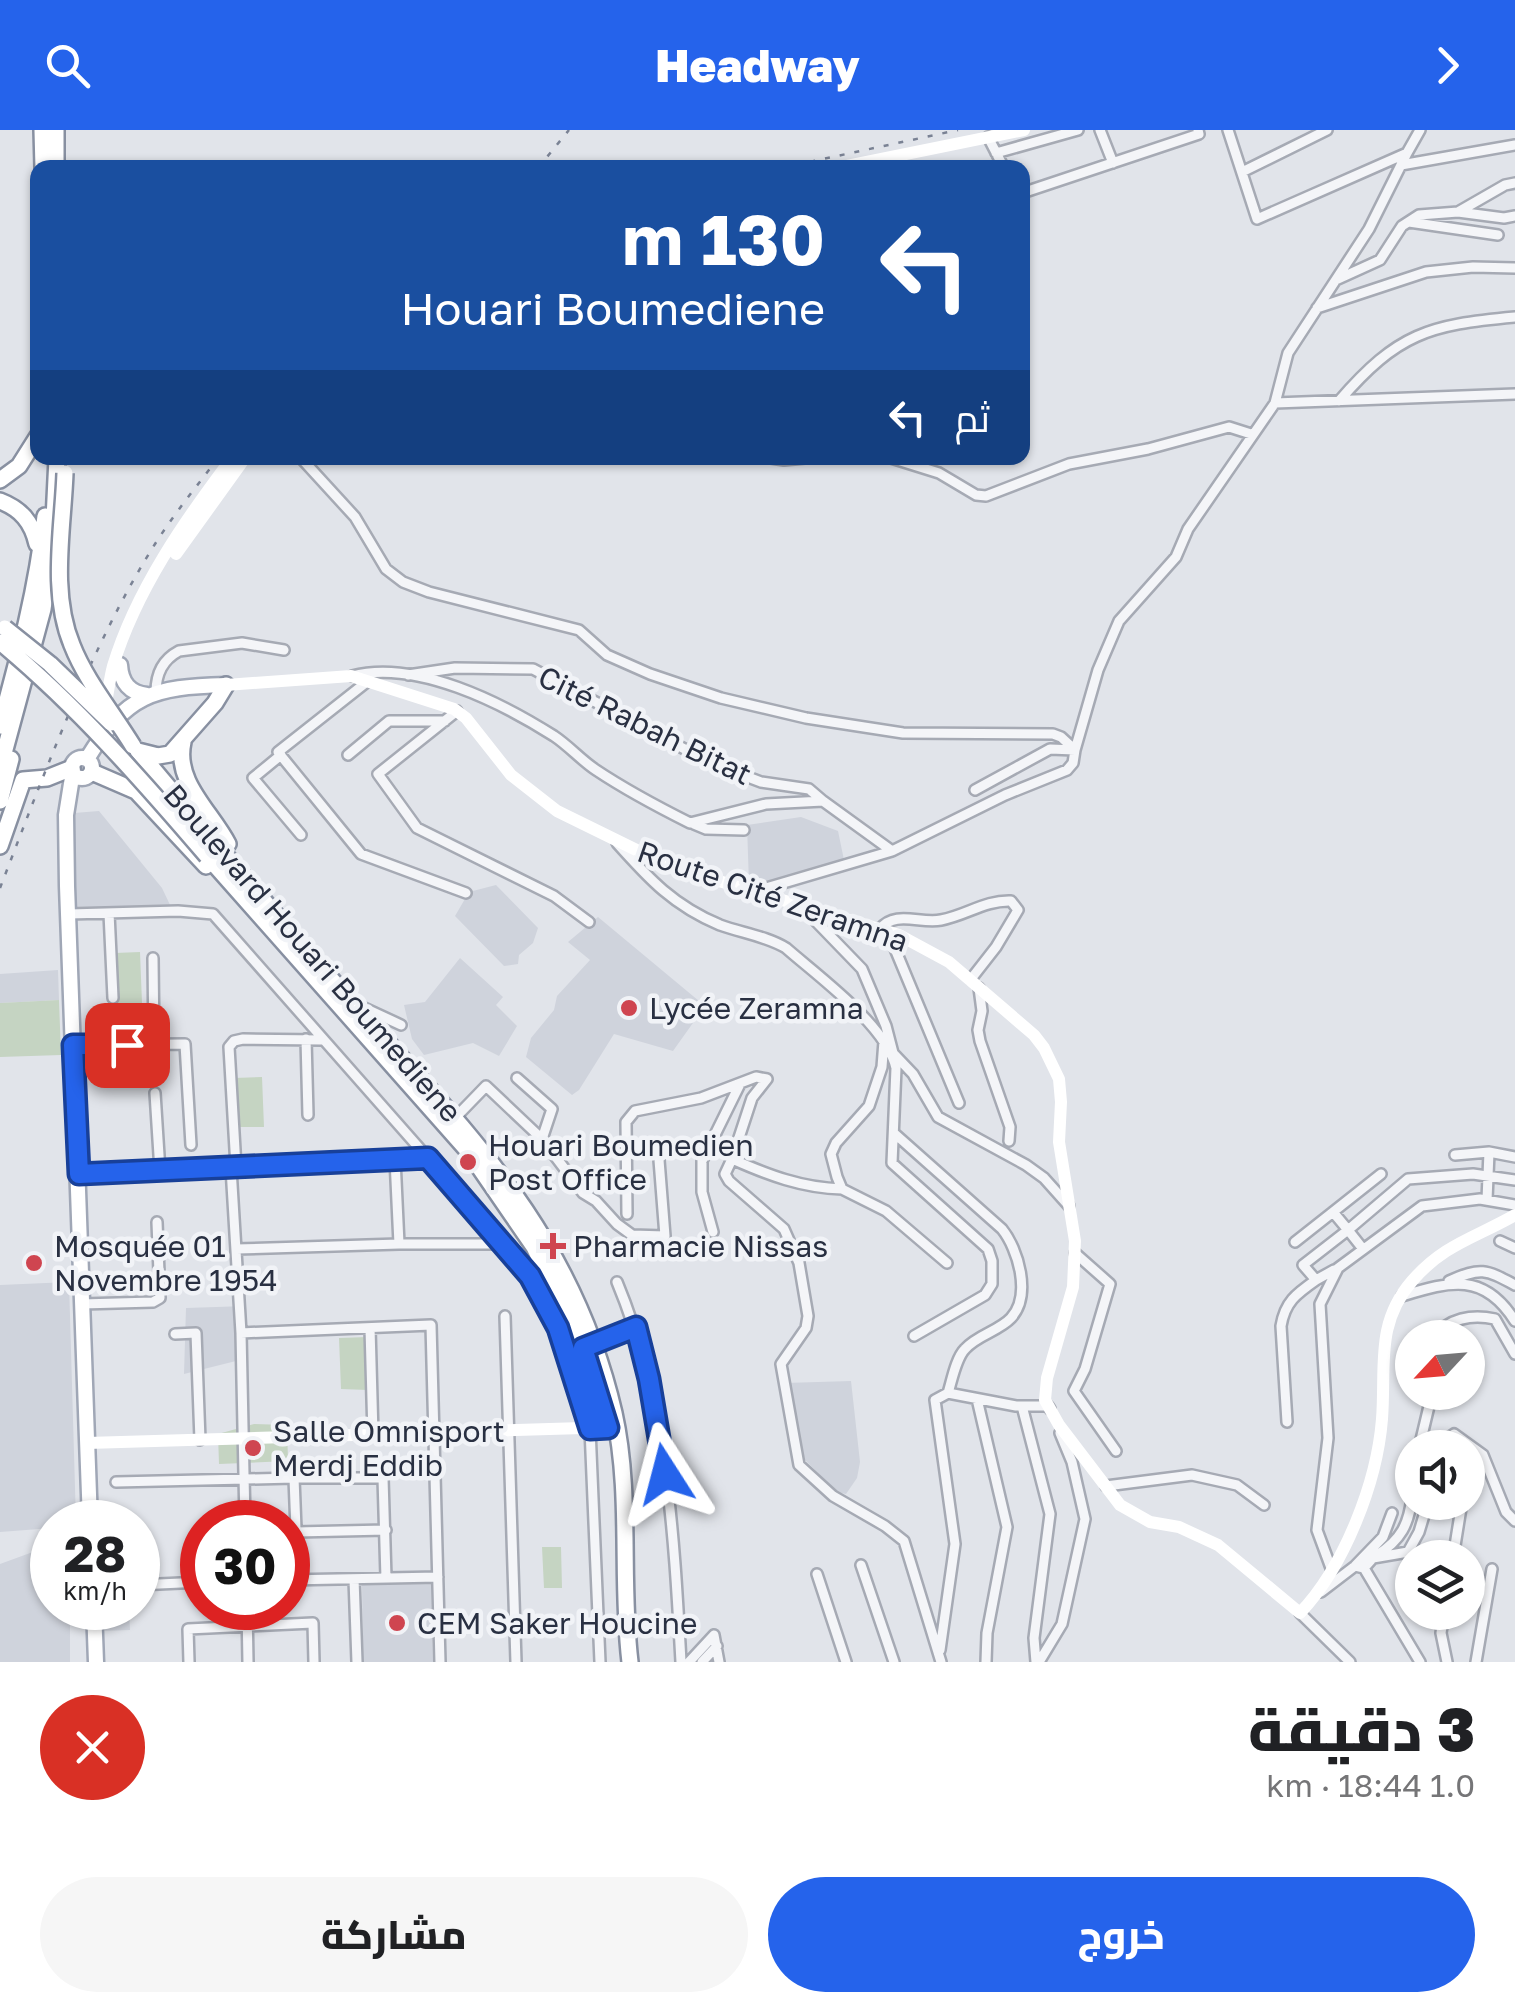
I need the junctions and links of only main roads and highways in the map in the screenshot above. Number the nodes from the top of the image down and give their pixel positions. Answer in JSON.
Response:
{"nodes":[{"id":1,"x":42,"y":130,"type":"edge"},
{"id":2,"x":56,"y":130,"type":"edge"},
{"id":3,"x":43,"y":160,"type":"edge"},
{"id":4,"x":56,"y":160,"type":"edge"},
{"id":5,"x":30,"y":449,"type":"edge"},
{"id":6,"x":47,"y":465,"type":"edge"},
{"id":7,"x":62,"y":465,"type":"edge"},
{"id":8,"x":62,"y":465,"type":"edge"},
{"id":9,"x":0,"y":480,"type":"edge"},
{"id":10,"x":0,"y":500,"type":"edge"},
{"id":11,"x":39,"y":566,"type":"junction"},
{"id":12,"x":1,"y":630,"type":"edge"},
{"id":13,"x":37,"y":638,"type":"junction"},
{"id":14,"x":120,"y":665,"type":"road end"},
{"id":15,"x":226,"y":685,"type":"joint"},
{"id":16,"x":9,"y":692,"type":"junction"},
{"id":17,"x":152,"y":694,"type":"junction"},
{"id":18,"x":0,"y":714,"type":"edge"},
{"id":19,"x":0,"y":726,"type":"edge"},
{"id":20,"x":183,"y":742,"type":"junction"},
{"id":21,"x":136,"y":749,"type":"junction"},
{"id":22,"x":0,"y":768,"type":"edge"},
{"id":23,"x":80,"y":773,"type":"junction"},
{"id":24,"x":0,"y":801,"type":"edge"},
{"id":25,"x":0,"y":846,"type":"edge"},
{"id":26,"x":230,"y":858,"type":"junction"},
{"id":27,"x":343,"y":1002,"type":"junction"},
{"id":28,"x":588,"y":1347,"type":"junction"},
{"id":29,"x":89,"y":1500,"type":"edge"},
{"id":30,"x":95,"y":1630,"type":"edge"},
{"id":31,"x":96,"y":1662,"type":"edge"},
{"id":32,"x":627,"y":1662,"type":"edge"}],
"edges":[{"from":1,"to":3,"type":"highway"},
{"from":2,"to":4,"type":"highway"},
{"from":5,"to":9,"type":"highway"},
{"from":6,"to":11,"type":"highway"},
{"from":7,"to":13,"type":"highway"},
{"from":8,"to":21,"type":"highway","bridge":true},
{"from":10,"to":11,"type":"highway"},
{"from":11,"to":16,"type":"highway"},
{"from":12,"to":21,"type":"highway","bridge":true},
{"from":12,"to":27,"type":"highway","name":"Boulevard Houari Boumediene","bridge":true},
{"from":13,"to":22,"type":"highway"},
{"from":13,"to":24,"type":"highway"},
{"from":14,"to":17,"type":"main road"},
{"from":15,"to":17,"type":"main road","name":"Route Cité Zeramna"},
{"from":15,"to":20,"type":"highway"},
{"from":16,"to":18,"type":"highway"},
{"from":16,"to":19,"type":"highway"},
{"from":17,"to":23,"type":"main road"},
{"from":20,"to":21,"type":"highway"},
{"from":20,"to":26,"type":"highway"},
{"from":21,"to":26,"type":"highway","name":"Boulevard Houari Boumediene"},
{"from":23,"to":25,"type":"highway"},
{"from":23,"to":27,"type":"highway"},
{"from":23,"to":29,"type":"main road"},
{"from":26,"to":27,"type":"highway","name":"Boulevard Houari Boumediene"},
{"from":27,"to":28,"type":"highway","name":"Boulevard Houari Boumediene"},
{"from":27,"to":28,"type":"highway","name":"Boulevard Houari Boumediene"},
{"from":28,"to":32,"type":"highway","name":"Boulevard Houari Boumediene"},
{"from":30,"to":31,"type":"main road"}]}
